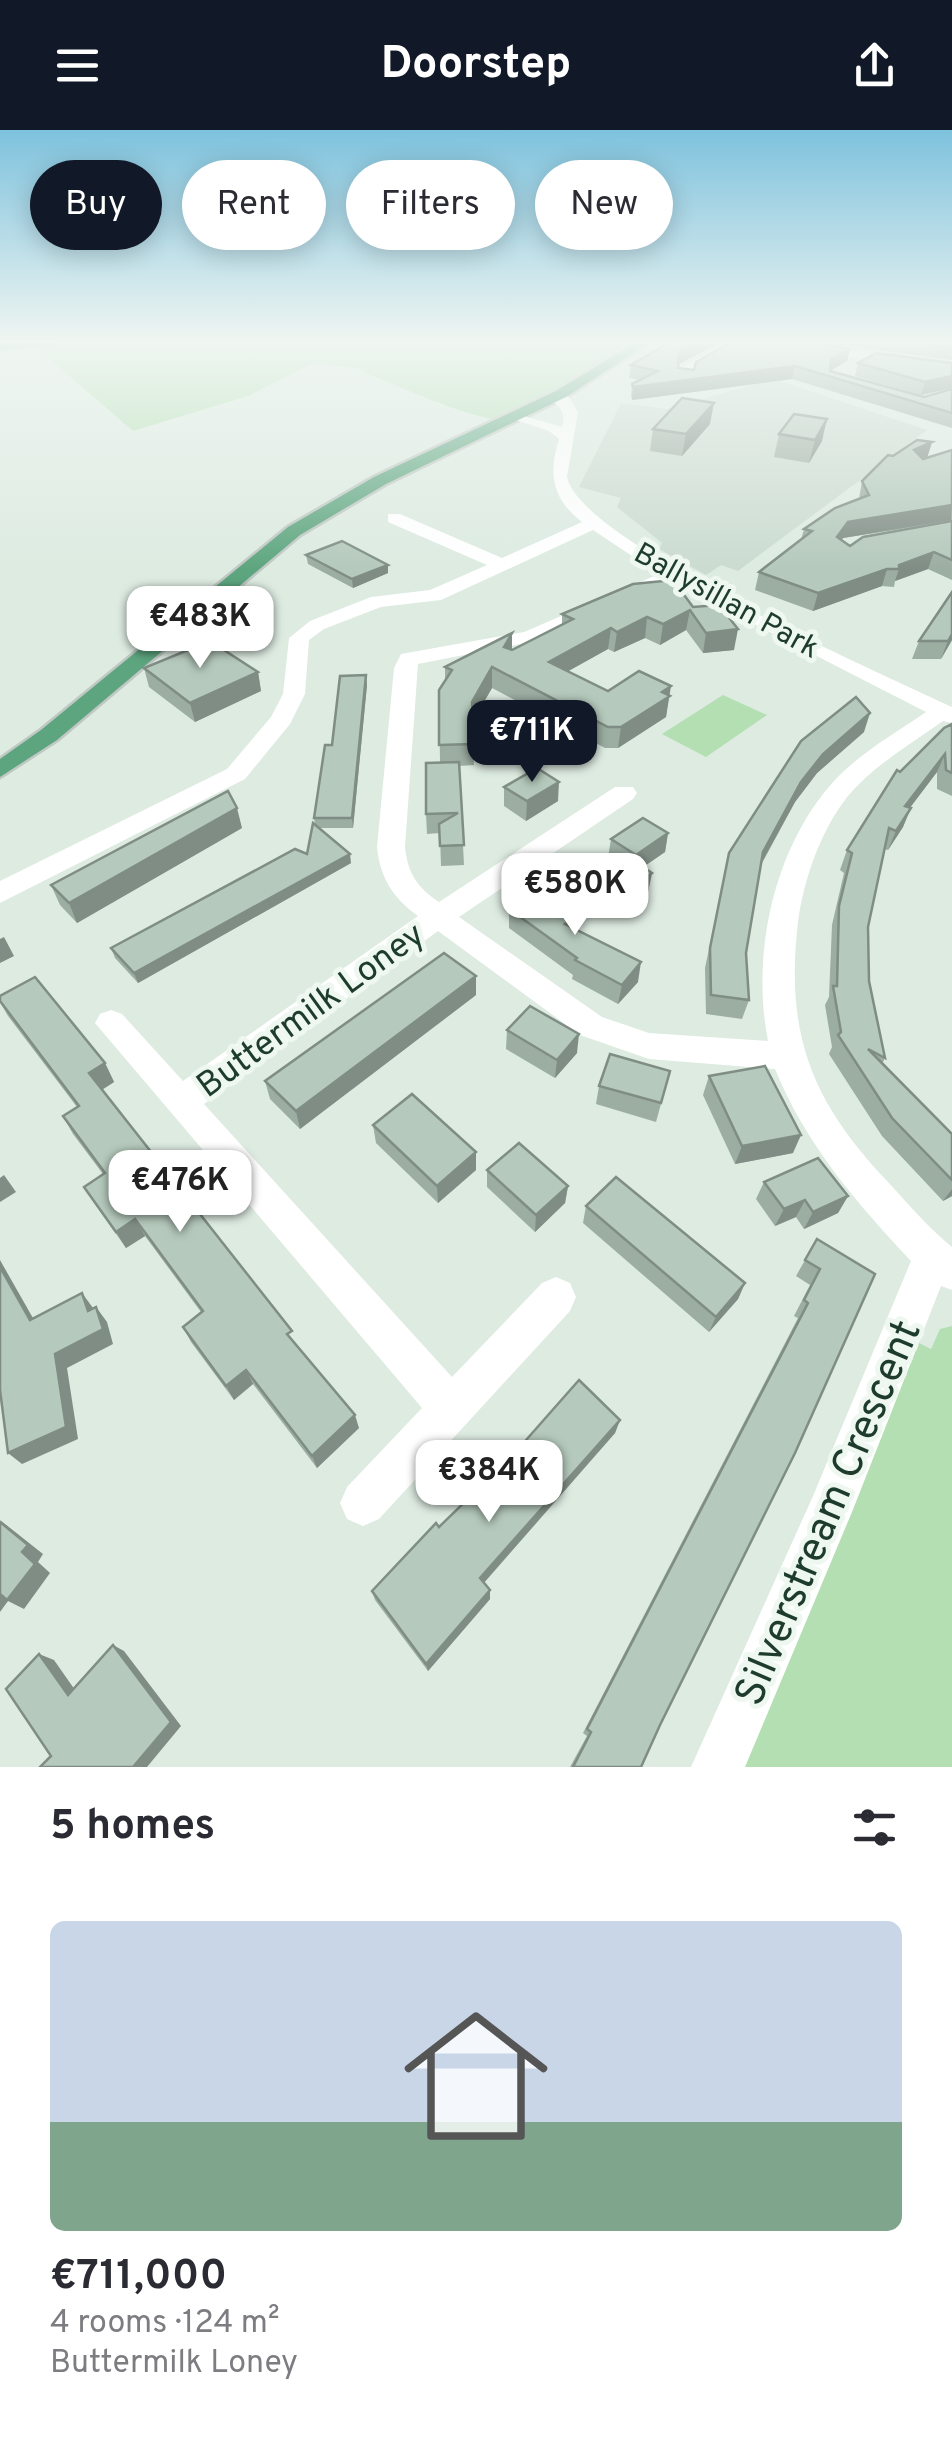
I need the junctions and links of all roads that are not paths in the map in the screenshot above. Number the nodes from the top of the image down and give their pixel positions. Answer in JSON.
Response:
{"nodes":[{"id":1,"x":570,"y":417,"type":"edge"},
{"id":2,"x":517,"y":418,"type":"joint"},
{"id":3,"x":567,"y":438,"type":"junction"},
{"id":4,"x":394,"y":518,"type":"dead end"},
{"id":5,"x":592,"y":524,"type":"junction"},
{"id":6,"x":503,"y":565,"type":"junction"},
{"id":7,"x":673,"y":575,"type":"junction"},
{"id":8,"x":947,"y":713,"type":"edge"},
{"id":9,"x":0,"y":770,"type":"edge"},
{"id":10,"x":624,"y":793,"type":"dead end"},
{"id":11,"x":0,"y":893,"type":"edge"},
{"id":12,"x":439,"y":916,"type":"junction"},
{"id":13,"x":112,"y":1022,"type":"dead end"},
{"id":14,"x":786,"y":1056,"type":"junction"},
{"id":15,"x":180,"y":1101,"type":"junction"},
{"id":16,"x":942,"y":1263,"type":"edge"},
{"id":17,"x":556,"y":1297,"type":"dead end"},
{"id":18,"x":451,"y":1409,"type":"junction"},
{"id":19,"x":364,"y":1503,"type":"dead end"},
{"id":20,"x":718,"y":1767,"type":"edge"}],
"edges":[{"from":1,"to":3,"type":"street","name":"Ballysillan Park"},
{"from":2,"to":3,"type":"street"},
{"from":2,"to":9,"type":"main road"},
{"from":3,"to":5,"type":"street","name":"Ballysillan Park"},
{"from":4,"to":6,"type":"street"},
{"from":5,"to":6,"type":"street"},
{"from":5,"to":7,"type":"street","name":"Ballysillan Park"},
{"from":6,"to":11,"type":"street"},
{"from":7,"to":8,"type":"street","name":"Ballysillan Park"},
{"from":7,"to":12,"type":"street","name":"Buttermilk Loney"},
{"from":8,"to":14,"type":"street"},
{"from":10,"to":12,"type":"street","name":"Buttermilk Loney"},
{"from":12,"to":14,"type":"street","name":"Buttermilk Loney"},
{"from":12,"to":15,"type":"street","name":"Buttermilk Loney"},
{"from":13,"to":15,"type":"street","name":"Buttermilk Loney"},
{"from":14,"to":16,"type":"street"},
{"from":15,"to":18,"type":"street","name":"Buttermilk Loney"},
{"from":16,"to":20,"type":"street","name":"Silverstream Crescent"},
{"from":17,"to":18,"type":"street"},
{"from":18,"to":19,"type":"street"}]}
